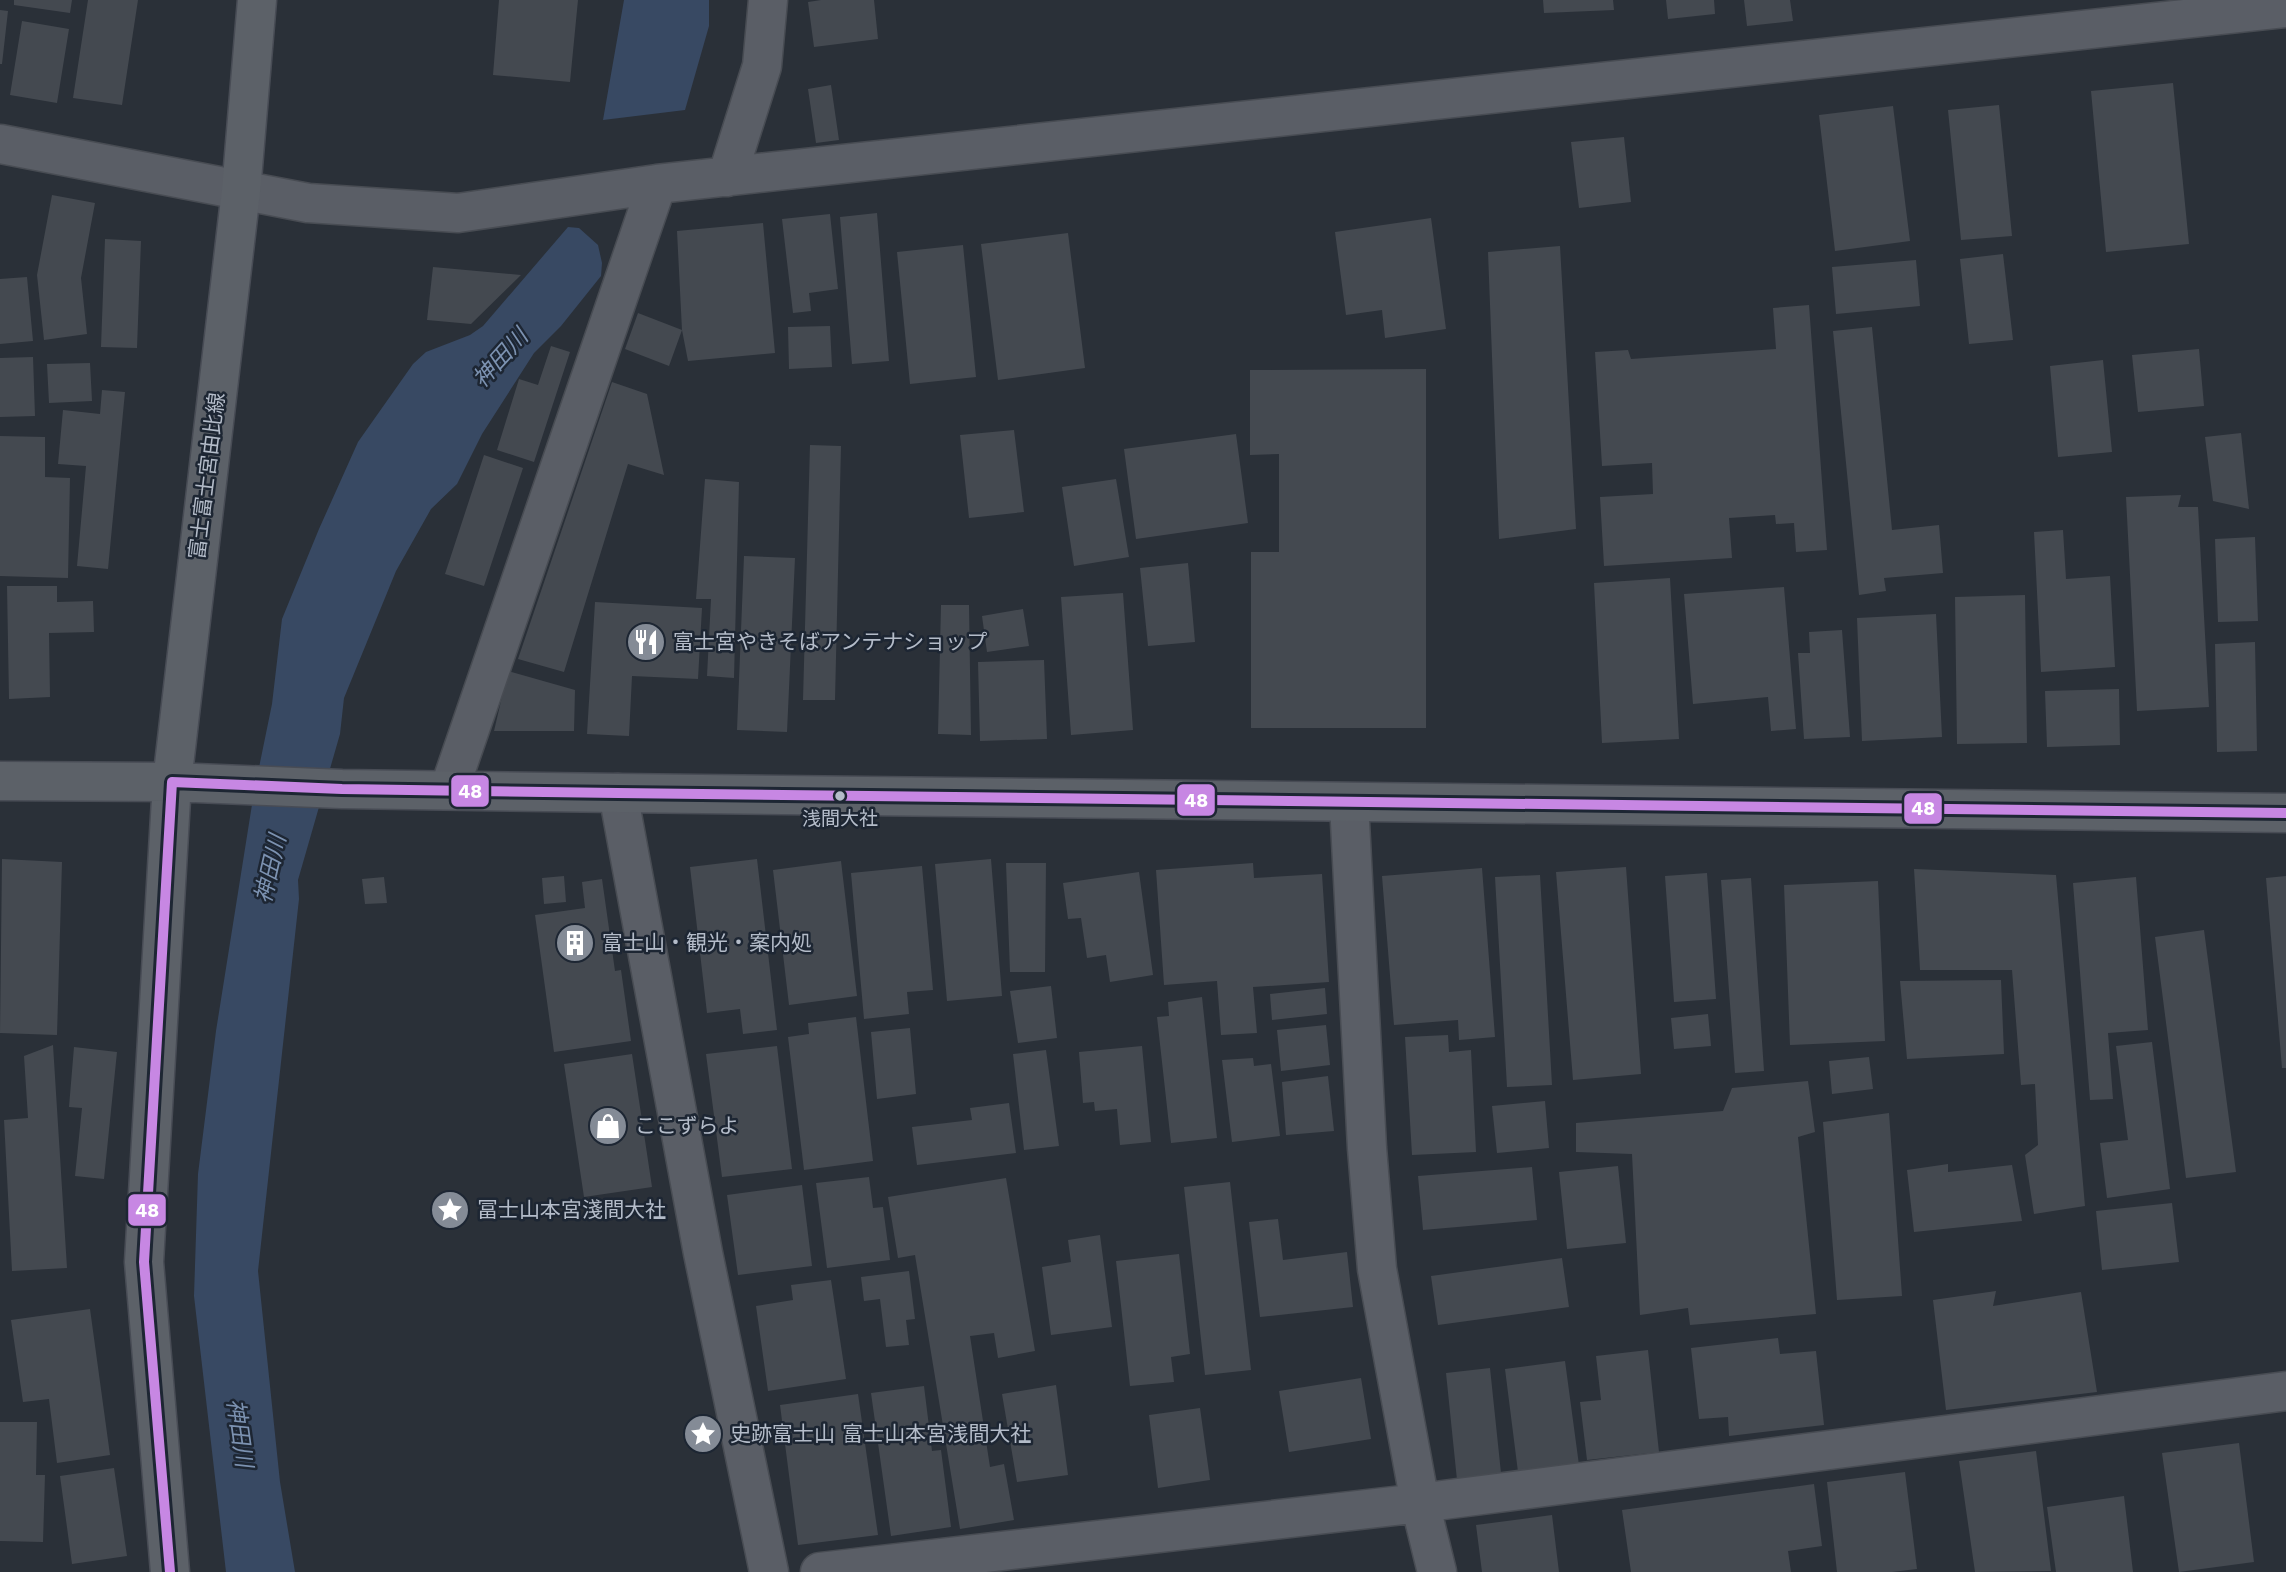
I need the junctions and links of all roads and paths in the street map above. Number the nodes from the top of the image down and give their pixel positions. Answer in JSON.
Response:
{"nodes":[{"id":1,"x":257,"y":0,"type":"edge"},
{"id":2,"x":768,"y":0,"type":"edge"},
{"id":3,"x":2286,"y":8,"type":"edge"},
{"id":4,"x":0,"y":144,"type":"edge"},
{"id":5,"x":727,"y":177,"type":"junction"},
{"id":6,"x":657,"y":184,"type":"junction"},
{"id":7,"x":241,"y":191,"type":"junction"},
{"id":8,"x":0,"y":781,"type":"edge"},
{"id":9,"x":172,"y":782,"type":"junction"},
{"id":10,"x":449,"y":790,"type":"junction"},
{"id":11,"x":618,"y":793,"type":"junction"},
{"id":12,"x":1349,"y":803,"type":"junction"},
{"id":13,"x":2286,"y":813,"type":"edge"},
{"id":14,"x":2286,"y":1391,"type":"edge"},
{"id":15,"x":1420,"y":1503,"type":"junction"},
{"id":16,"x":170,"y":1572,"type":"edge"},
{"id":17,"x":769,"y":1572,"type":"edge"},
{"id":18,"x":820,"y":1572,"type":"edge"},
{"id":19,"x":1437,"y":1572,"type":"edge"}],
"edges":[{"from":1,"to":7,"type":"main road","name":"富士富士宮由比線"},
{"from":2,"to":5,"type":"street"},
{"from":3,"to":5,"type":"street"},
{"from":4,"to":7,"type":"street"},
{"from":5,"to":6,"type":"street"},
{"from":6,"to":7,"type":"street"},
{"from":6,"to":10,"type":"street"},
{"from":7,"to":9,"type":"main road","name":"富士富士宮由比線"},
{"from":8,"to":9,"type":"main road"},
{"from":9,"to":10,"type":"main road"},
{"from":9,"to":16,"type":"main road","name":"富士富士宮由比線"},
{"from":10,"to":11,"type":"main road"},
{"from":11,"to":12,"type":"main road"},
{"from":11,"to":17,"type":"street"},
{"from":12,"to":13,"type":"main road"},
{"from":12,"to":15,"type":"street"},
{"from":14,"to":15,"type":"street"},
{"from":15,"to":18,"type":"street"},
{"from":15,"to":19,"type":"street"}]}
